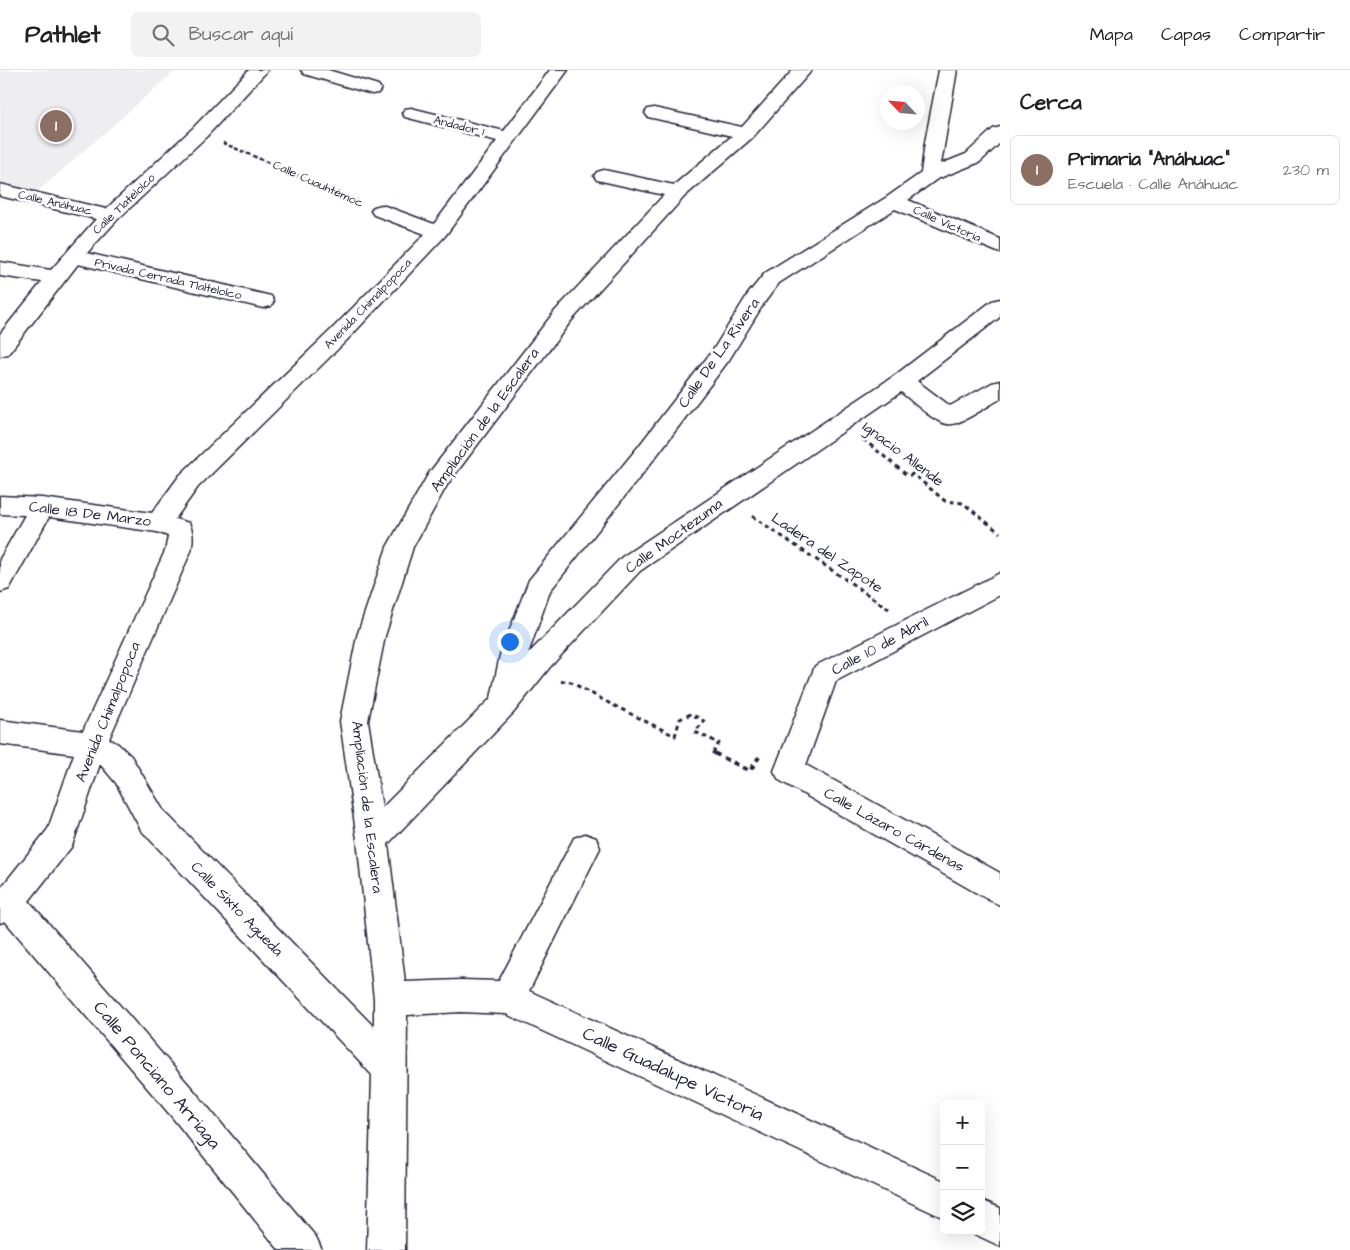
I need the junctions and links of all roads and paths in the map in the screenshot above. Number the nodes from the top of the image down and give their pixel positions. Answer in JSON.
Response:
{"nodes":[{"id":1,"x":259,"y":70,"type":"edge"},
{"id":2,"x":310,"y":70,"type":"edge"},
{"id":3,"x":558,"y":70,"type":"edge"},
{"id":4,"x":803,"y":70,"type":"edge"},
{"id":5,"x":948,"y":70,"type":"edge"},
{"id":6,"x":372,"y":89,"type":"dead end"},
{"id":7,"x":411,"y":113,"type":"dead end"},
{"id":8,"x":654,"y":113,"type":"dead end"},
{"id":9,"x":200,"y":132,"type":"junction"},
{"id":10,"x":746,"y":133,"type":"junction"},
{"id":11,"x":1000,"y":133,"type":"edge"},
{"id":12,"x":508,"y":138,"type":"junction"},
{"id":13,"x":930,"y":175,"type":"junction"},
{"id":14,"x":604,"y":176,"type":"dead end"},
{"id":15,"x":0,"y":190,"type":"edge"},
{"id":16,"x":678,"y":192,"type":"junction"},
{"id":17,"x":894,"y":201,"type":"junction"},
{"id":18,"x":381,"y":211,"type":"joint"},
{"id":19,"x":110,"y":216,"type":"junction"},
{"id":20,"x":438,"y":232,"type":"junction"},
{"id":21,"x":1000,"y":248,"type":"edge"},
{"id":22,"x":73,"y":256,"type":"junction"},
{"id":23,"x":0,"y":270,"type":"edge"},
{"id":24,"x":56,"y":277,"type":"junction"},
{"id":25,"x":263,"y":301,"type":"dead end"},
{"id":26,"x":1000,"y":306,"type":"edge"},
{"id":27,"x":0,"y":349,"type":"edge"},
{"id":28,"x":902,"y":381,"type":"junction"},
{"id":29,"x":1000,"y":389,"type":"edge"},
{"id":30,"x":842,"y":421,"type":"junction"},
{"id":31,"x":727,"y":498,"type":"junction"},
{"id":32,"x":0,"y":505,"type":"edge"},
{"id":33,"x":42,"y":507,"type":"junction"},
{"id":34,"x":169,"y":526,"type":"junction"},
{"id":35,"x":1000,"y":534,"type":"edge"},
{"id":36,"x":0,"y":582,"type":"edge"},
{"id":37,"x":1000,"y":583,"type":"edge"},
{"id":38,"x":916,"y":627,"type":"junction"},
{"id":39,"x":553,"y":686,"type":"dead end"},
{"id":40,"x":504,"y":704,"type":"junction"},
{"id":41,"x":0,"y":732,"type":"edge"},
{"id":42,"x":799,"y":743,"type":"junction"},
{"id":43,"x":92,"y":744,"type":"junction"},
{"id":44,"x":788,"y":771,"type":"joint"},
{"id":45,"x":372,"y":840,"type":"junction"},
{"id":46,"x":585,"y":848,"type":"dead end"},
{"id":47,"x":1000,"y":890,"type":"edge"},
{"id":48,"x":4,"y":905,"type":"edge"},
{"id":49,"x":508,"y":998,"type":"junction"},
{"id":50,"x":391,"y":999,"type":"junction"},
{"id":51,"x":391,"y":1070,"type":"junction"},
{"id":52,"x":940,"y":1198,"type":"edge"},
{"id":53,"x":985,"y":1220,"type":"edge"},
{"id":54,"x":1000,"y":1226,"type":"edge"},
{"id":55,"x":303,"y":1250,"type":"edge"},
{"id":56,"x":386,"y":1250,"type":"edge"}],
"edges":[{"from":1,"to":9,"type":"street","name":"Calle Tlatelolco"},
{"from":2,"to":6,"type":"street"},
{"from":3,"to":12,"type":"street","name":"Avenida Chimalpopoca"},
{"from":4,"to":10,"type":"street","name":"Ampliación de la Escalera"},
{"from":5,"to":13,"type":"street"},
{"from":7,"to":12,"type":"street","name":"Andador 1"},
{"from":8,"to":10,"type":"street"},
{"from":9,"to":18,"type":"path","name":"Calle Cuauhtémoc"},
{"from":9,"to":19,"type":"street","name":"Calle Tlatelolco"},
{"from":10,"to":16,"type":"street","name":"Ampliación de la Escalera"},
{"from":11,"to":13,"type":"street","name":"Calle De La Rivera"},
{"from":12,"to":20,"type":"street","name":"Avenida Chimalpopoca"},
{"from":13,"to":17,"type":"street","name":"Calle De La Rivera"},
{"from":14,"to":16,"type":"street"},
{"from":15,"to":19,"type":"street","name":"Calle Anáhuac"},
{"from":16,"to":45,"type":"street","name":"Ampliación de la Escalera"},
{"from":17,"to":21,"type":"street","name":"Calle Victoria"},
{"from":17,"to":40,"type":"street","name":"Calle De La Rivera"},
{"from":18,"to":20,"type":"street","name":"Calle Cuauhtémoc"},
{"from":19,"to":22,"type":"street","name":"Calle Tlatelolco"},
{"from":20,"to":34,"type":"street","name":"Avenida Chimalpopoca"},
{"from":22,"to":24,"type":"street","name":"Calle Tlatelolco"},
{"from":22,"to":25,"type":"street","name":"Privada Cerrada Tlaltelolco"},
{"from":23,"to":24,"type":"street"},
{"from":24,"to":27,"type":"street","name":"Calle Tlatelolco"},
{"from":26,"to":28,"type":"street","name":"Calle Moctezuma"},
{"from":28,"to":29,"type":"street"},
{"from":28,"to":30,"type":"street","name":"Calle Moctezuma"},
{"from":30,"to":31,"type":"street","name":"Calle Moctezuma"},
{"from":30,"to":35,"type":"path","name":"Ignacio Allende"},
{"from":31,"to":38,"type":"path","name":"Ladera del Zapote"},
{"from":31,"to":40,"type":"street","name":"Calle Moctezuma"},
{"from":32,"to":33,"type":"street","name":"Calle 18 De Marzo"},
{"from":33,"to":34,"type":"street","name":"Calle 18 De Marzo"},
{"from":33,"to":36,"type":"street"},
{"from":34,"to":43,"type":"street","name":"Avenida Chimalpopoca"},
{"from":37,"to":38,"type":"street","name":"Calle 10 de Abril"},
{"from":38,"to":42,"type":"street","name":"Calle 10 de Abril"},
{"from":39,"to":42,"type":"path"},
{"from":40,"to":45,"type":"street","name":"Calle Moctezuma"},
{"from":41,"to":43,"type":"street"},
{"from":42,"to":44,"type":"street","name":"Calle 10 de Abril"},
{"from":43,"to":48,"type":"street","name":"Avenida Chimalpopoca"},
{"from":43,"to":51,"type":"street","name":"Calle Sixto Agueda"},
{"from":44,"to":47,"type":"street","name":"Calle Lázaro Cárdenas"},
{"from":45,"to":50,"type":"street","name":"Ampliación de la Escalera"},
{"from":46,"to":49,"type":"street"},
{"from":48,"to":55,"type":"street","name":"Calle Ponciano Arriaga"},
{"from":49,"to":50,"type":"street","name":"Calle Guadalupe Victoria"},
{"from":49,"to":52,"type":"street","name":"Calle Guadalupe Victoria"},
{"from":50,"to":51,"type":"street","name":"Ampliación de la Escalera"},
{"from":51,"to":56,"type":"street","name":"Ampliación de la Escalera"},
{"from":53,"to":54,"type":"street"}]}
